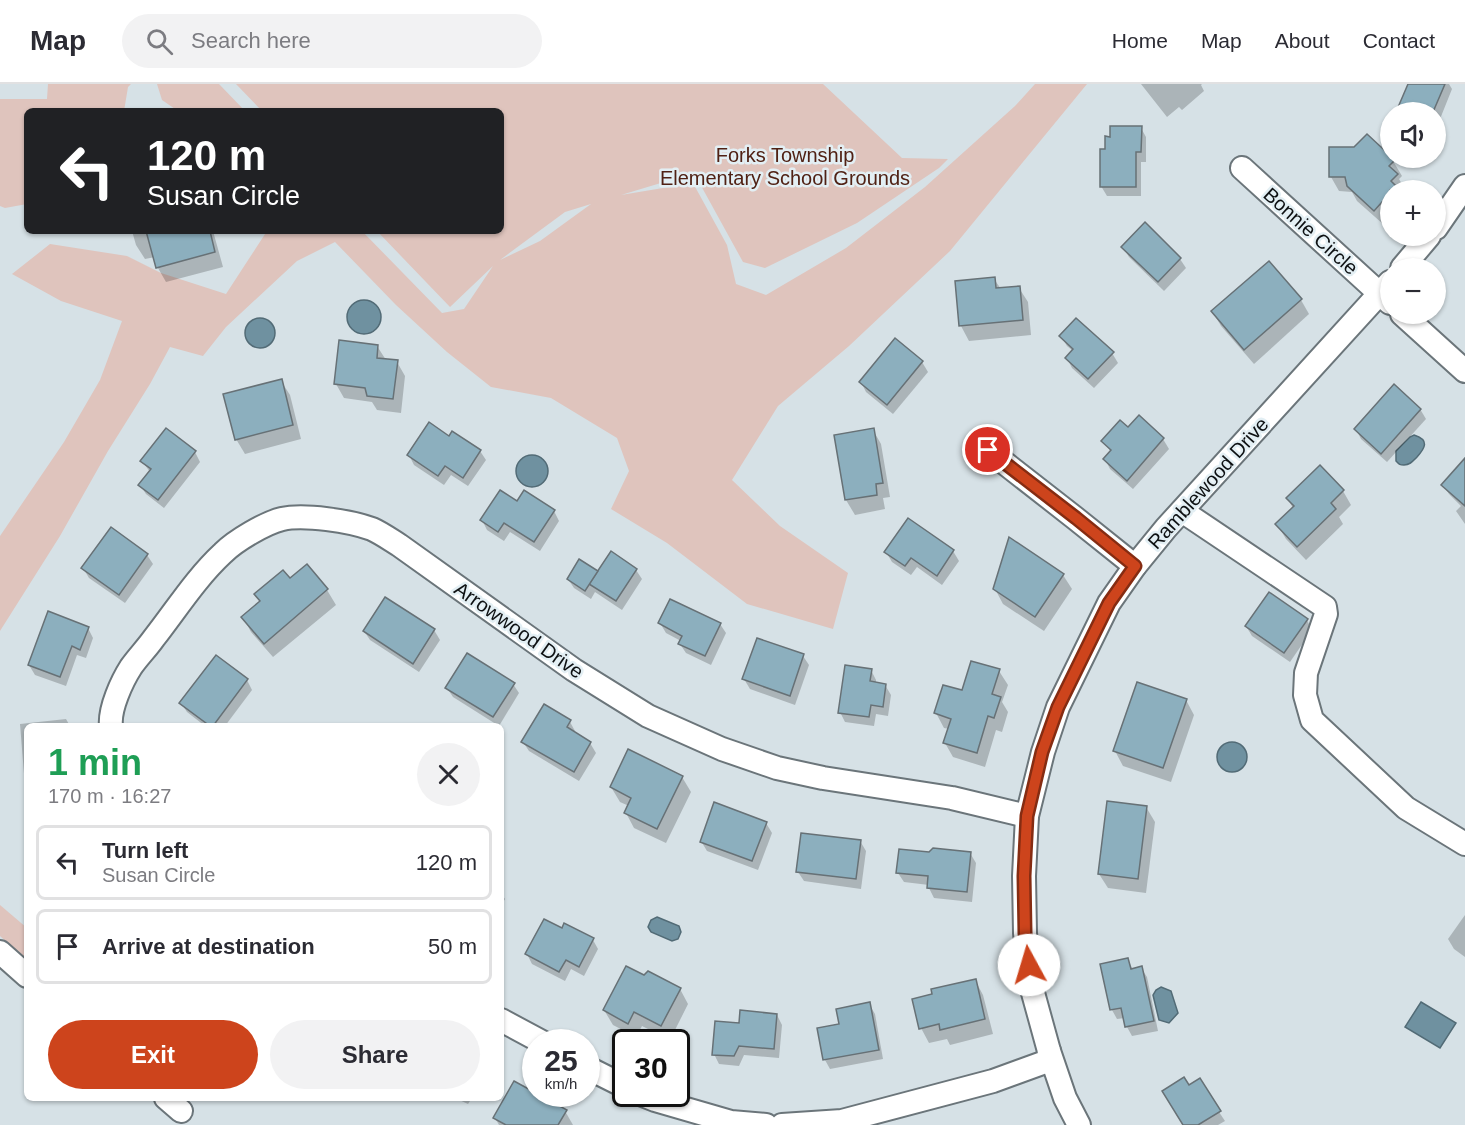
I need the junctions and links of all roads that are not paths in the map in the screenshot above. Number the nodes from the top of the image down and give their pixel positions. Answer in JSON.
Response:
{"nodes":[{"id":1,"x":1242,"y":168,"type":"dead end"},
{"id":2,"x":1465,"y":186,"type":"edge"},
{"id":3,"x":1446,"y":214,"type":"edge"},
{"id":4,"x":1421,"y":246,"type":"edge"},
{"id":5,"x":1410,"y":258,"type":"edge"},
{"id":6,"x":1380,"y":287,"type":"edge"},
{"id":7,"x":1380,"y":300,"type":"edge"},
{"id":8,"x":1413,"y":324,"type":"edge"},
{"id":9,"x":1465,"y":371,"type":"edge"},
{"id":10,"x":988,"y":450,"type":"dead end"},
{"id":11,"x":1182,"y":511,"type":"junction"},
{"id":12,"x":1135,"y":566,"type":"junction"},
{"id":13,"x":111,"y":723,"type":"edge"},
{"id":14,"x":1027,"y":816,"type":"junction"},
{"id":15,"x":1465,"y":844,"type":"edge"},
{"id":16,"x":0,"y":952,"type":"edge"},
{"id":17,"x":24,"y":973,"type":"edge"},
{"id":18,"x":504,"y":1022,"type":"edge"},
{"id":19,"x":522,"y":1031,"type":"edge"},
{"id":20,"x":1049,"y":1051,"type":"junction"},
{"id":21,"x":678,"y":1107,"type":"edge"},
{"id":22,"x":730,"y":1123,"type":"edge"},
{"id":23,"x":766,"y":1125,"type":"edge"},
{"id":24,"x":782,"y":1125,"type":"edge"},
{"id":25,"x":1079,"y":1125,"type":"edge"}],
"edges":[{"from":1,"to":6,"type":"street","name":"Bonnie Circle"},
{"from":2,"to":3,"type":"street"},
{"from":4,"to":5,"type":"street"},
{"from":7,"to":11,"type":"street","name":"Ramblewood Drive"},
{"from":8,"to":9,"type":"street"},
{"from":10,"to":12,"type":"street"},
{"from":11,"to":12,"type":"street","name":"Ramblewood Drive"},
{"from":11,"to":15,"type":"street"},
{"from":12,"to":14,"type":"street","name":"Ramblewood Drive"},
{"from":13,"to":14,"type":"street","name":"Arrowwood Drive"},
{"from":14,"to":20,"type":"street","name":"Ramblewood Drive"},
{"from":16,"to":17,"type":"street"},
{"from":18,"to":19,"type":"street"},
{"from":20,"to":24,"type":"street"},
{"from":20,"to":25,"type":"street","name":"Ramblewood Drive"},
{"from":21,"to":22,"type":"street"},
{"from":22,"to":23,"type":"street"}]}
